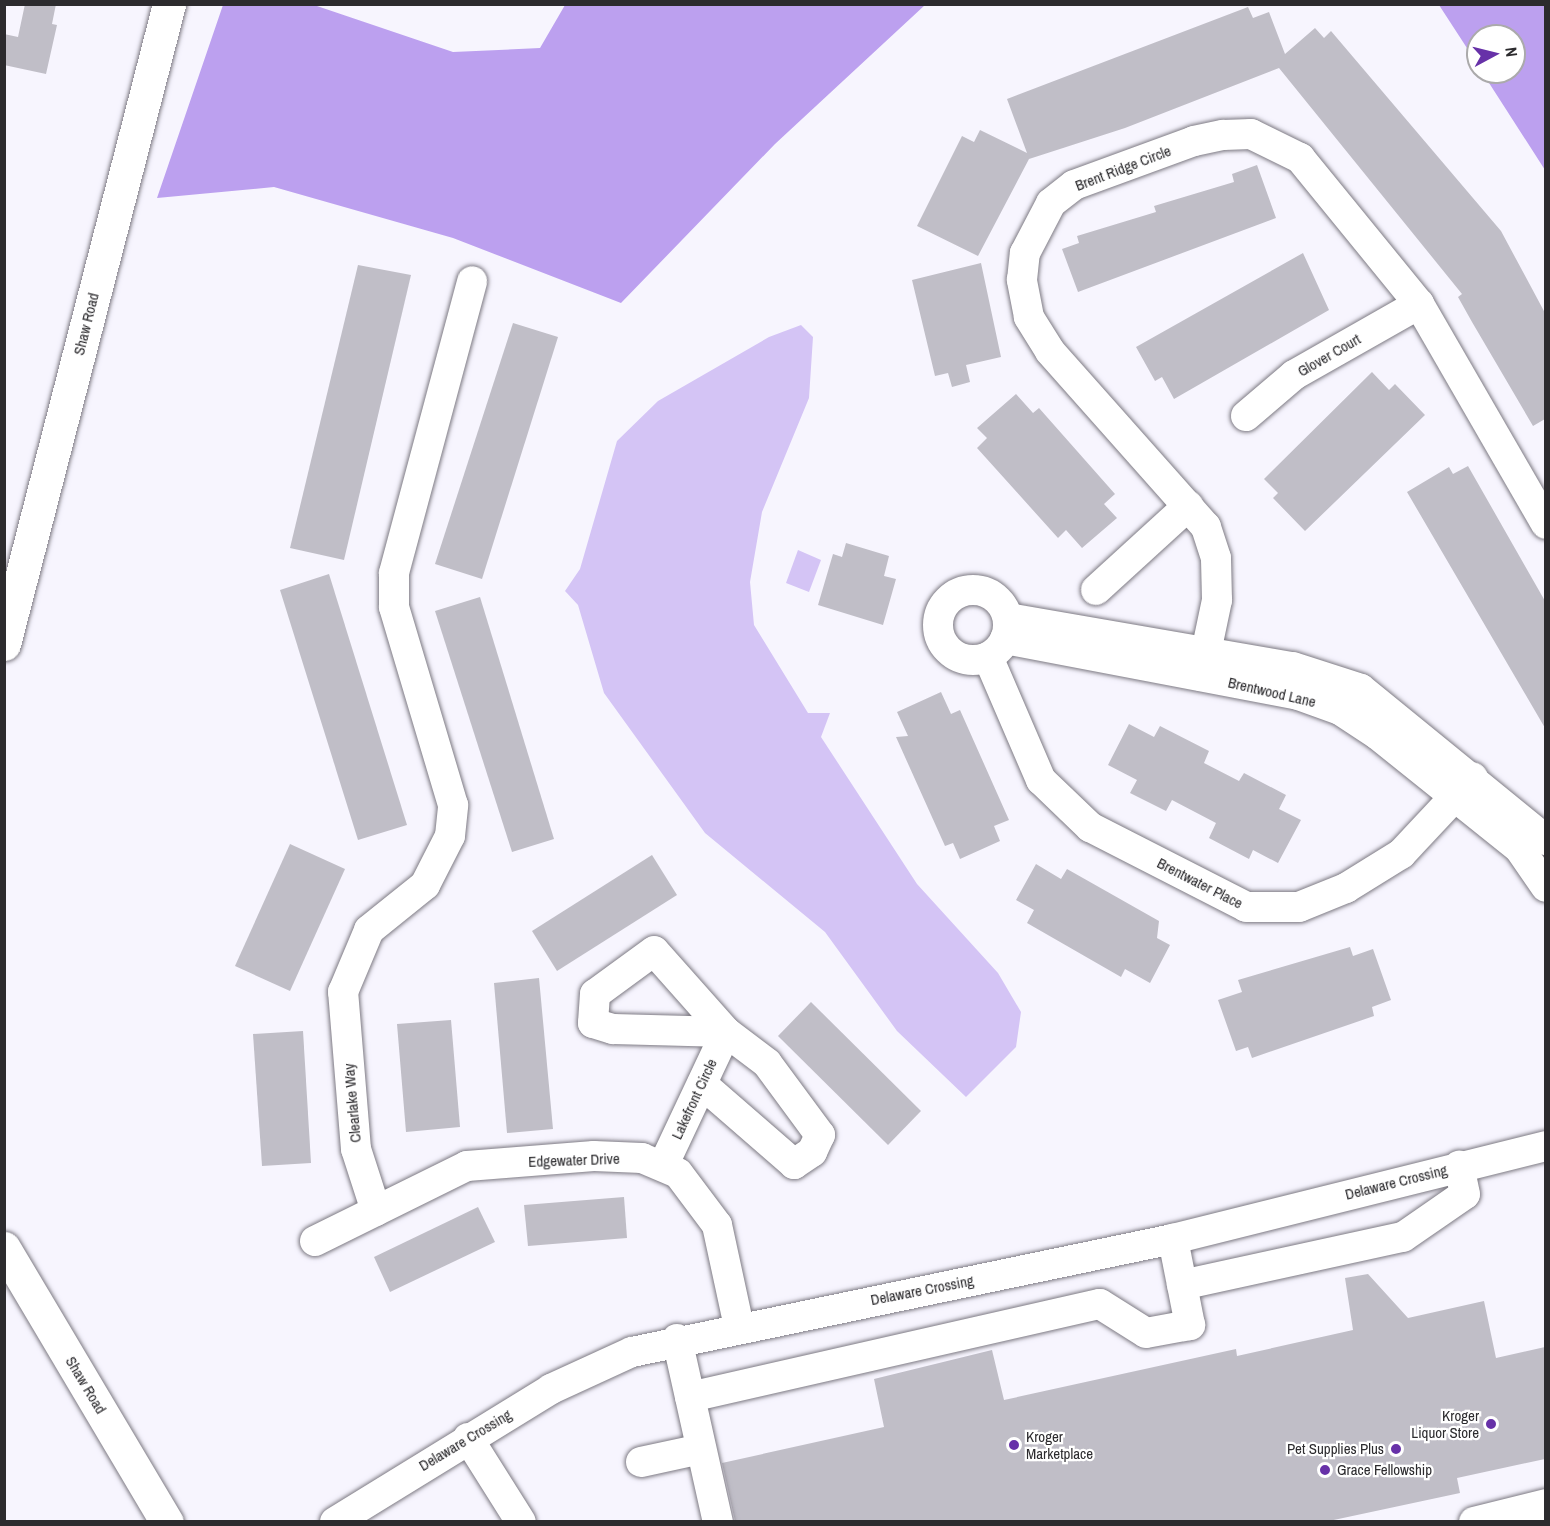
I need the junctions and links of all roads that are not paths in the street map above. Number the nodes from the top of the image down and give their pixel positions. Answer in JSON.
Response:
{"nodes":[{"id":1,"x":169,"y":4,"type":"edge"},
{"id":2,"x":472,"y":281,"type":"dead end"},
{"id":3,"x":1419,"y":304,"type":"junction"},
{"id":4,"x":1246,"y":416,"type":"dead end"},
{"id":5,"x":1188,"y":506,"type":"junction"},
{"id":6,"x":1545,"y":524,"type":"edge"},
{"id":7,"x":1096,"y":590,"type":"dead end"},
{"id":8,"x":1000,"y":638,"type":"joint"},
{"id":9,"x":4,"y":644,"type":"edge"},
{"id":10,"x":1204,"y":664,"type":"junction"},
{"id":11,"x":1466,"y":788,"type":"junction"},
{"id":12,"x":1545,"y":840,"type":"edge"},
{"id":13,"x":1545,"y":887,"type":"edge"},
{"id":14,"x":702,"y":1084,"type":"junction"},
{"id":15,"x":1545,"y":1146,"type":"edge"},
{"id":16,"x":663,"y":1166,"type":"junction"},
{"id":17,"x":1462,"y":1180,"type":"junction"},
{"id":18,"x":376,"y":1211,"type":"junction"},
{"id":19,"x":1173,"y":1239,"type":"junction"},
{"id":20,"x":315,"y":1241,"type":"dead end"},
{"id":21,"x":4,"y":1248,"type":"edge"},
{"id":22,"x":1182,"y":1285,"type":"junction"},
{"id":23,"x":739,"y":1327,"type":"junction"},
{"id":24,"x":677,"y":1339,"type":"junction"},
{"id":25,"x":690,"y":1397,"type":"junction"},
{"id":26,"x":468,"y":1438,"type":"junction"},
{"id":27,"x":701,"y":1449,"type":"junction"},
{"id":28,"x":641,"y":1462,"type":"dead end"},
{"id":29,"x":1545,"y":1504,"type":"edge"},
{"id":30,"x":167,"y":1521,"type":"edge"},
{"id":31,"x":335,"y":1521,"type":"edge"},
{"id":32,"x":521,"y":1521,"type":"edge"},
{"id":33,"x":718,"y":1521,"type":"edge"},
{"id":34,"x":1474,"y":1521,"type":"edge"}],
"edges":[{"from":1,"to":9,"type":"main road","name":"Shaw Road"},
{"from":2,"to":18,"type":"street","name":"Clearlake Way"},
{"from":3,"to":4,"type":"street","name":"Glover Court"},
{"from":3,"to":5,"type":"street","name":"Brent Ridge Circle"},
{"from":3,"to":6,"type":"street","name":"Brent Ridge Circle"},
{"from":5,"to":7,"type":"street"},
{"from":5,"to":10,"type":"street","name":"Brent Ridge Circle"},
{"from":8,"to":10,"type":"street","name":"Brentwood Lane"},
{"from":8,"to":11,"type":"street","name":"Brentwater Place"},
{"from":10,"to":11,"type":"street","name":"Brentwood Lane"},
{"from":11,"to":12,"type":"street","name":"Brentwood Lane"},
{"from":11,"to":13,"type":"street","name":"Brentwood Lane"},
{"from":14,"to":14,"type":"street","name":"Lakefront Circle"},
{"from":14,"to":16,"type":"street","name":"Lakefront Circle"},
{"from":15,"to":17,"type":"street","name":"Delaware Crossing"},
{"from":16,"to":18,"type":"street","name":"Edgewater Drive"},
{"from":16,"to":23,"type":"street","name":"Edgewater Drive"},
{"from":17,"to":19,"type":"street","name":"Delaware Crossing"},
{"from":17,"to":22,"type":"street"},
{"from":18,"to":20,"type":"street","name":"Edgewater Drive"},
{"from":19,"to":22,"type":"street"},
{"from":19,"to":23,"type":"street","name":"Delaware Crossing"},
{"from":21,"to":30,"type":"main road","name":"Shaw Road"},
{"from":22,"to":25,"type":"street"},
{"from":23,"to":24,"type":"street","name":"Delaware Crossing"},
{"from":24,"to":25,"type":"street"},
{"from":24,"to":26,"type":"street","name":"Delaware Crossing"},
{"from":25,"to":27,"type":"street"},
{"from":26,"to":31,"type":"street","name":"Delaware Crossing"},
{"from":26,"to":32,"type":"street"},
{"from":27,"to":28,"type":"street"},
{"from":27,"to":33,"type":"street"},
{"from":29,"to":34,"type":"street"}]}
